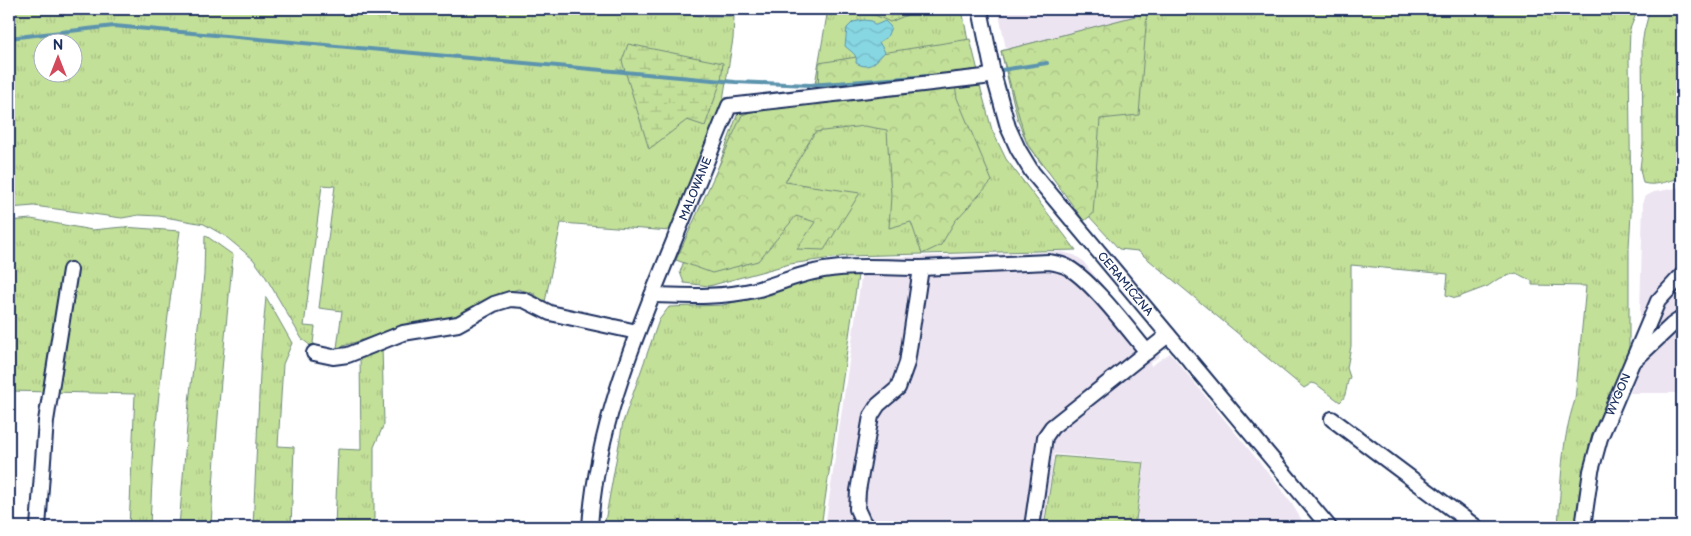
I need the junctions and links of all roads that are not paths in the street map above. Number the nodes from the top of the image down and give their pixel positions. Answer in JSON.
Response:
{"nodes":[{"id":1,"x":980,"y":9,"type":"edge"},
{"id":2,"x":993,"y":71,"type":"junction"},
{"id":3,"x":921,"y":268,"type":"junction"},
{"id":4,"x":70,"y":270,"type":"dead end"},
{"id":5,"x":1682,"y":275,"type":"edge"},
{"id":6,"x":652,"y":294,"type":"junction"},
{"id":7,"x":1682,"y":318,"type":"edge"},
{"id":8,"x":636,"y":332,"type":"junction"},
{"id":9,"x":1168,"y":335,"type":"junction"},
{"id":10,"x":1147,"y":352,"type":"junction"},
{"id":11,"x":314,"y":353,"type":"dead end"},
{"id":12,"x":1631,"y":364,"type":"junction"},
{"id":13,"x":1332,"y":419,"type":"dead end"},
{"id":14,"x":38,"y":527,"type":"edge"},
{"id":15,"x":590,"y":527,"type":"edge"},
{"id":16,"x":868,"y":527,"type":"edge"},
{"id":17,"x":1032,"y":527,"type":"edge"},
{"id":18,"x":1329,"y":527,"type":"edge"},
{"id":19,"x":1476,"y":527,"type":"edge"},
{"id":20,"x":1583,"y":527,"type":"edge"}],
"edges":[{"from":1,"to":2,"type":"street","name":"CERAMICZNA"},
{"from":2,"to":6,"type":"street","name":"MALOWANE"},
{"from":2,"to":9,"type":"street","name":"CERAMICZNA"},
{"from":3,"to":6,"type":"street"},
{"from":3,"to":10,"type":"street"},
{"from":3,"to":16,"type":"street"},
{"from":4,"to":14,"type":"street"},
{"from":5,"to":12,"type":"street","name":"WYGON"},
{"from":6,"to":8,"type":"street","name":"MALOWANE"},
{"from":7,"to":12,"type":"street"},
{"from":8,"to":11,"type":"street"},
{"from":8,"to":15,"type":"street","name":"MALOWANE"},
{"from":9,"to":10,"type":"street"},
{"from":9,"to":18,"type":"street","name":"CERAMICZNA"},
{"from":10,"to":17,"type":"street"},
{"from":12,"to":20,"type":"street","name":"WYGON"},
{"from":13,"to":19,"type":"street"}]}
